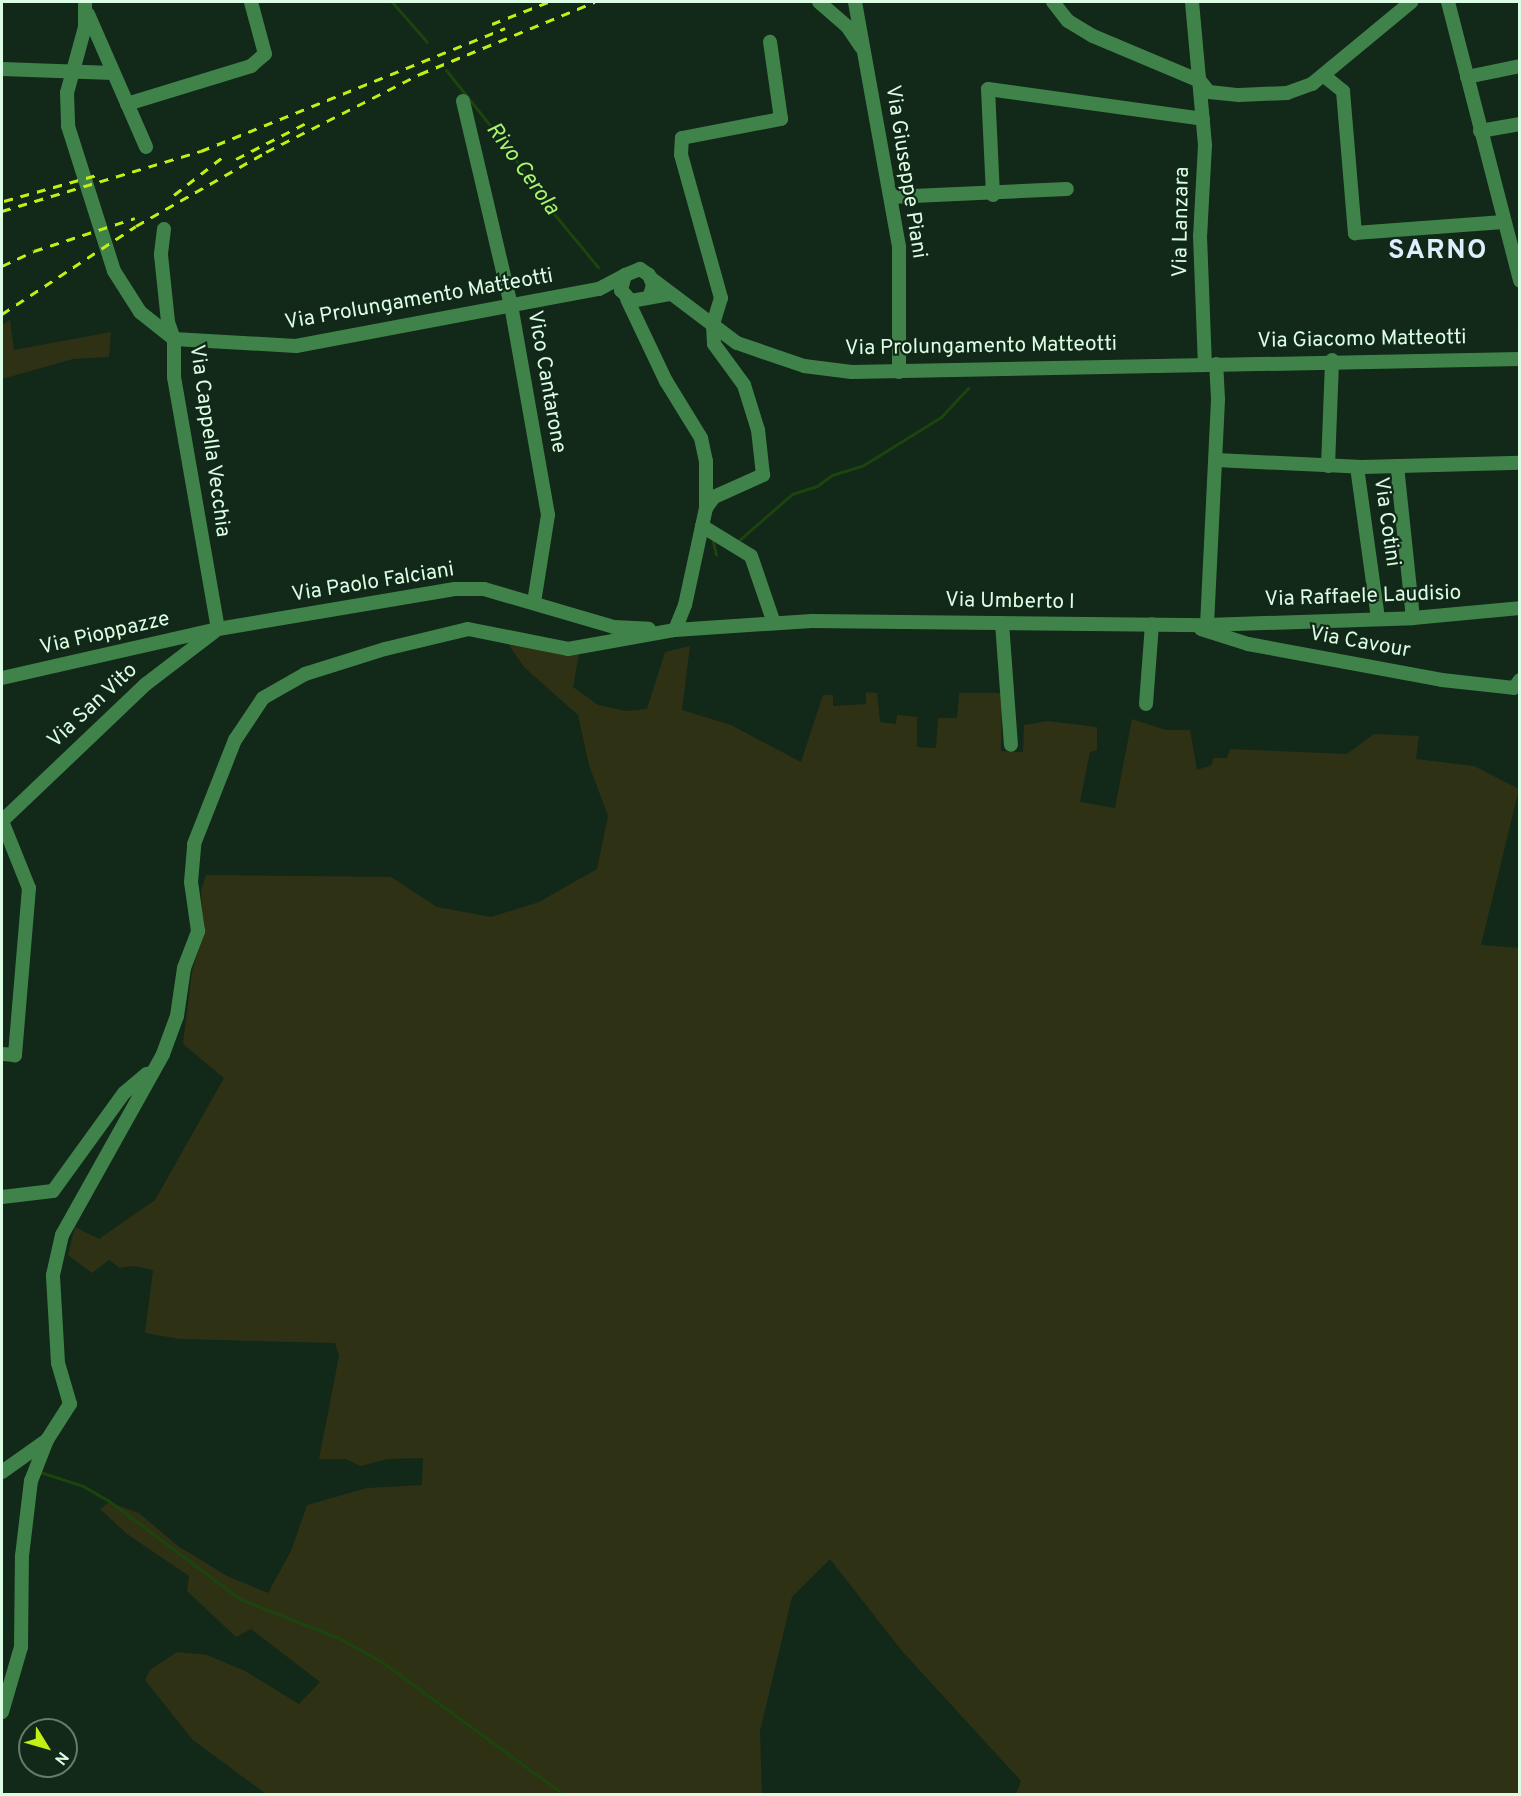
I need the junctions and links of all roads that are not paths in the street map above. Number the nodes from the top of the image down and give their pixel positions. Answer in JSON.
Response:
{"nodes":[{"id":1,"x":251,"y":2,"type":"edge"},
{"id":2,"x":819,"y":2,"type":"edge"},
{"id":3,"x":855,"y":2,"type":"edge"},
{"id":4,"x":1053,"y":2,"type":"edge"},
{"id":5,"x":1192,"y":2,"type":"edge"},
{"id":6,"x":1412,"y":2,"type":"edge"},
{"id":7,"x":1448,"y":2,"type":"edge"},
{"id":8,"x":85,"y":6,"type":"edge"},
{"id":9,"x":832,"y":6,"type":"edge"},
{"id":10,"x":770,"y":42,"type":"dead end"},
{"id":11,"x":864,"y":51,"type":"junction"},
{"id":12,"x":1520,"y":66,"type":"edge"},
{"id":13,"x":2,"y":69,"type":"edge"},
{"id":14,"x":113,"y":73,"type":"junction"},
{"id":15,"x":72,"y":74,"type":"junction"},
{"id":16,"x":1323,"y":75,"type":"junction"},
{"id":17,"x":1467,"y":76,"type":"junction"},
{"id":18,"x":1200,"y":81,"type":"junction"},
{"id":19,"x":463,"y":101,"type":"dead end"},
{"id":20,"x":126,"y":104,"type":"junction"},
{"id":21,"x":1203,"y":119,"type":"junction"},
{"id":22,"x":1520,"y":124,"type":"edge"},
{"id":23,"x":1480,"y":131,"type":"junction"},
{"id":24,"x":146,"y":147,"type":"dead end"},
{"id":25,"x":1067,"y":189,"type":"dead end"},
{"id":26,"x":993,"y":195,"type":"junction"},
{"id":27,"x":891,"y":197,"type":"junction"},
{"id":28,"x":1504,"y":222,"type":"junction"},
{"id":29,"x":164,"y":229,"type":"dead end"},
{"id":30,"x":625,"y":275,"type":"junction"},
{"id":31,"x":652,"y":279,"type":"junction"},
{"id":32,"x":1520,"y":281,"type":"edge"},
{"id":33,"x":599,"y":289,"type":"junction"},
{"id":34,"x":669,"y":294,"type":"junction"},
{"id":35,"x":625,"y":297,"type":"junction"},
{"id":36,"x":649,"y":297,"type":"junction"},
{"id":37,"x":511,"y":305,"type":"junction"},
{"id":38,"x":634,"y":319,"type":"junction"},
{"id":39,"x":713,"y":324,"type":"junction"},
{"id":40,"x":174,"y":339,"type":"junction"},
{"id":41,"x":1520,"y":359,"type":"edge"},
{"id":42,"x":1332,"y":360,"type":"junction"},
{"id":43,"x":1210,"y":364,"type":"junction"},
{"id":44,"x":899,"y":372,"type":"junction"},
{"id":45,"x":1216,"y":460,"type":"junction"},
{"id":46,"x":1520,"y":463,"type":"edge"},
{"id":47,"x":1328,"y":466,"type":"junction"},
{"id":48,"x":1397,"y":466,"type":"junction"},
{"id":49,"x":1357,"y":467,"type":"junction"},
{"id":50,"x":706,"y":508,"type":"junction"},
{"id":51,"x":702,"y":526,"type":"junction"},
{"id":52,"x":534,"y":602,"type":"junction"},
{"id":53,"x":1520,"y":608,"type":"edge"},
{"id":54,"x":1378,"y":618,"type":"junction"},
{"id":55,"x":1413,"y":618,"type":"junction"},
{"id":56,"x":774,"y":623,"type":"junction"},
{"id":57,"x":1002,"y":623,"type":"junction"},
{"id":58,"x":1152,"y":624,"type":"junction"},
{"id":59,"x":1190,"y":625,"type":"junction"},
{"id":60,"x":1207,"y":625,"type":"junction"},
{"id":61,"x":218,"y":629,"type":"junction"},
{"id":62,"x":675,"y":630,"type":"junction"},
{"id":63,"x":2,"y":678,"type":"edge"},
{"id":64,"x":1520,"y":680,"type":"edge"},
{"id":65,"x":1146,"y":704,"type":"dead end"},
{"id":66,"x":1011,"y":745,"type":"dead end"},
{"id":67,"x":2,"y":821,"type":"edge"},
{"id":68,"x":2,"y":1054,"type":"edge"},
{"id":69,"x":156,"y":1066,"type":"junction"},
{"id":70,"x":2,"y":1197,"type":"edge"},
{"id":71,"x":47,"y":1440,"type":"junction"},
{"id":72,"x":8,"y":1468,"type":"edge"},
{"id":73,"x":2,"y":1712,"type":"edge"}],
"edges":[{"from":1,"to":20,"type":"street"},
{"from":2,"to":9,"type":"street"},
{"from":3,"to":11,"type":"street","name":"Via Giuseppe Piani"},
{"from":4,"to":18,"type":"street"},
{"from":5,"to":18,"type":"street","name":"Via Lanzara"},
{"from":6,"to":16,"type":"street"},
{"from":7,"to":17,"type":"street"},
{"from":8,"to":14,"type":"street"},
{"from":8,"to":15,"type":"street","name":"Via Cappella Vecchia"},
{"from":9,"to":11,"type":"street"},
{"from":10,"to":39,"type":"street"},
{"from":11,"to":27,"type":"street","name":"Via Giuseppe Piani"},
{"from":12,"to":17,"type":"street"},
{"from":13,"to":15,"type":"street"},
{"from":14,"to":15,"type":"street"},
{"from":14,"to":20,"type":"street"},
{"from":15,"to":40,"type":"street","name":"Via Cappella Vecchia"},
{"from":16,"to":18,"type":"street"},
{"from":16,"to":28,"type":"street"},
{"from":17,"to":23,"type":"street"},
{"from":18,"to":21,"type":"street","name":"Via Lanzara"},
{"from":19,"to":37,"type":"street","name":"Vico Cantarone"},
{"from":20,"to":24,"type":"street"},
{"from":21,"to":26,"type":"street"},
{"from":21,"to":43,"type":"street","name":"Via Lanzara"},
{"from":22,"to":23,"type":"street"},
{"from":23,"to":28,"type":"street"},
{"from":25,"to":26,"type":"street"},
{"from":26,"to":27,"type":"street"},
{"from":27,"to":44,"type":"street","name":"Via Giuseppe Piani"},
{"from":28,"to":32,"type":"street"},
{"from":29,"to":40,"type":"street"},
{"from":30,"to":31,"type":"street"},
{"from":30,"to":33,"type":"street","name":"Via Prolungamento Matteotti"},
{"from":30,"to":35,"type":"street"},
{"from":31,"to":34,"type":"street","name":"Via Prolungamento Matteotti"},
{"from":31,"to":36,"type":"street"},
{"from":33,"to":35,"type":"street","name":"Via Prolungamento Matteotti"},
{"from":33,"to":37,"type":"street","name":"Via Prolungamento Matteotti"},
{"from":34,"to":36,"type":"street","name":"Via Prolungamento Matteotti"},
{"from":34,"to":39,"type":"street","name":"Via Prolungamento Matteotti"},
{"from":35,"to":36,"type":"street","name":"Via Prolungamento Matteotti"},
{"from":35,"to":38,"type":"street"},
{"from":36,"to":38,"type":"street"},
{"from":37,"to":40,"type":"street","name":"Via Prolungamento Matteotti"},
{"from":37,"to":52,"type":"street","name":"Vico Cantarone"},
{"from":38,"to":50,"type":"street"},
{"from":39,"to":44,"type":"street","name":"Via Prolungamento Matteotti"},
{"from":39,"to":50,"type":"street"},
{"from":40,"to":61,"type":"street","name":"Via Cappella Vecchia"},
{"from":41,"to":42,"type":"street","name":"Via Giacomo Matteotti"},
{"from":42,"to":43,"type":"street","name":"Via Giacomo Matteotti"},
{"from":42,"to":47,"type":"street"},
{"from":43,"to":44,"type":"street","name":"Via Prolungamento Matteotti"},
{"from":43,"to":45,"type":"street","name":"Via Lanzara"},
{"from":45,"to":47,"type":"street"},
{"from":45,"to":60,"type":"street","name":"Via Lanzara"},
{"from":46,"to":48,"type":"street"},
{"from":47,"to":49,"type":"street"},
{"from":48,"to":49,"type":"street"},
{"from":48,"to":55,"type":"street"},
{"from":49,"to":54,"type":"street","name":"Via Cotini"},
{"from":50,"to":51,"type":"street"},
{"from":51,"to":56,"type":"street"},
{"from":51,"to":62,"type":"street"},
{"from":52,"to":61,"type":"street","name":"Via Paolo Falciani"},
{"from":52,"to":62,"type":"street","name":"Via Paolo Falciani"},
{"from":53,"to":55,"type":"street","name":"Via Raffaele Laudisio"},
{"from":54,"to":55,"type":"street","name":"Via Raffaele Laudisio"},
{"from":54,"to":60,"type":"street","name":"Via Raffaele Laudisio"},
{"from":56,"to":57,"type":"street","name":"Via Umberto I"},
{"from":56,"to":62,"type":"street","name":"Via Umberto I"},
{"from":57,"to":58,"type":"street","name":"Via Umberto I"},
{"from":57,"to":66,"type":"street"},
{"from":58,"to":59,"type":"street","name":"Via Umberto I"},
{"from":58,"to":65,"type":"street"},
{"from":59,"to":60,"type":"street","name":"Via Umberto I"},
{"from":59,"to":64,"type":"street","name":"Via Cavour"},
{"from":61,"to":63,"type":"street","name":"Via Pioppazze"},
{"from":61,"to":67,"type":"street","name":"Via San Vito"},
{"from":62,"to":69,"type":"street"},
{"from":67,"to":68,"type":"street"},
{"from":69,"to":70,"type":"street"},
{"from":69,"to":71,"type":"street"},
{"from":71,"to":72,"type":"street"},
{"from":71,"to":73,"type":"street"}]}
